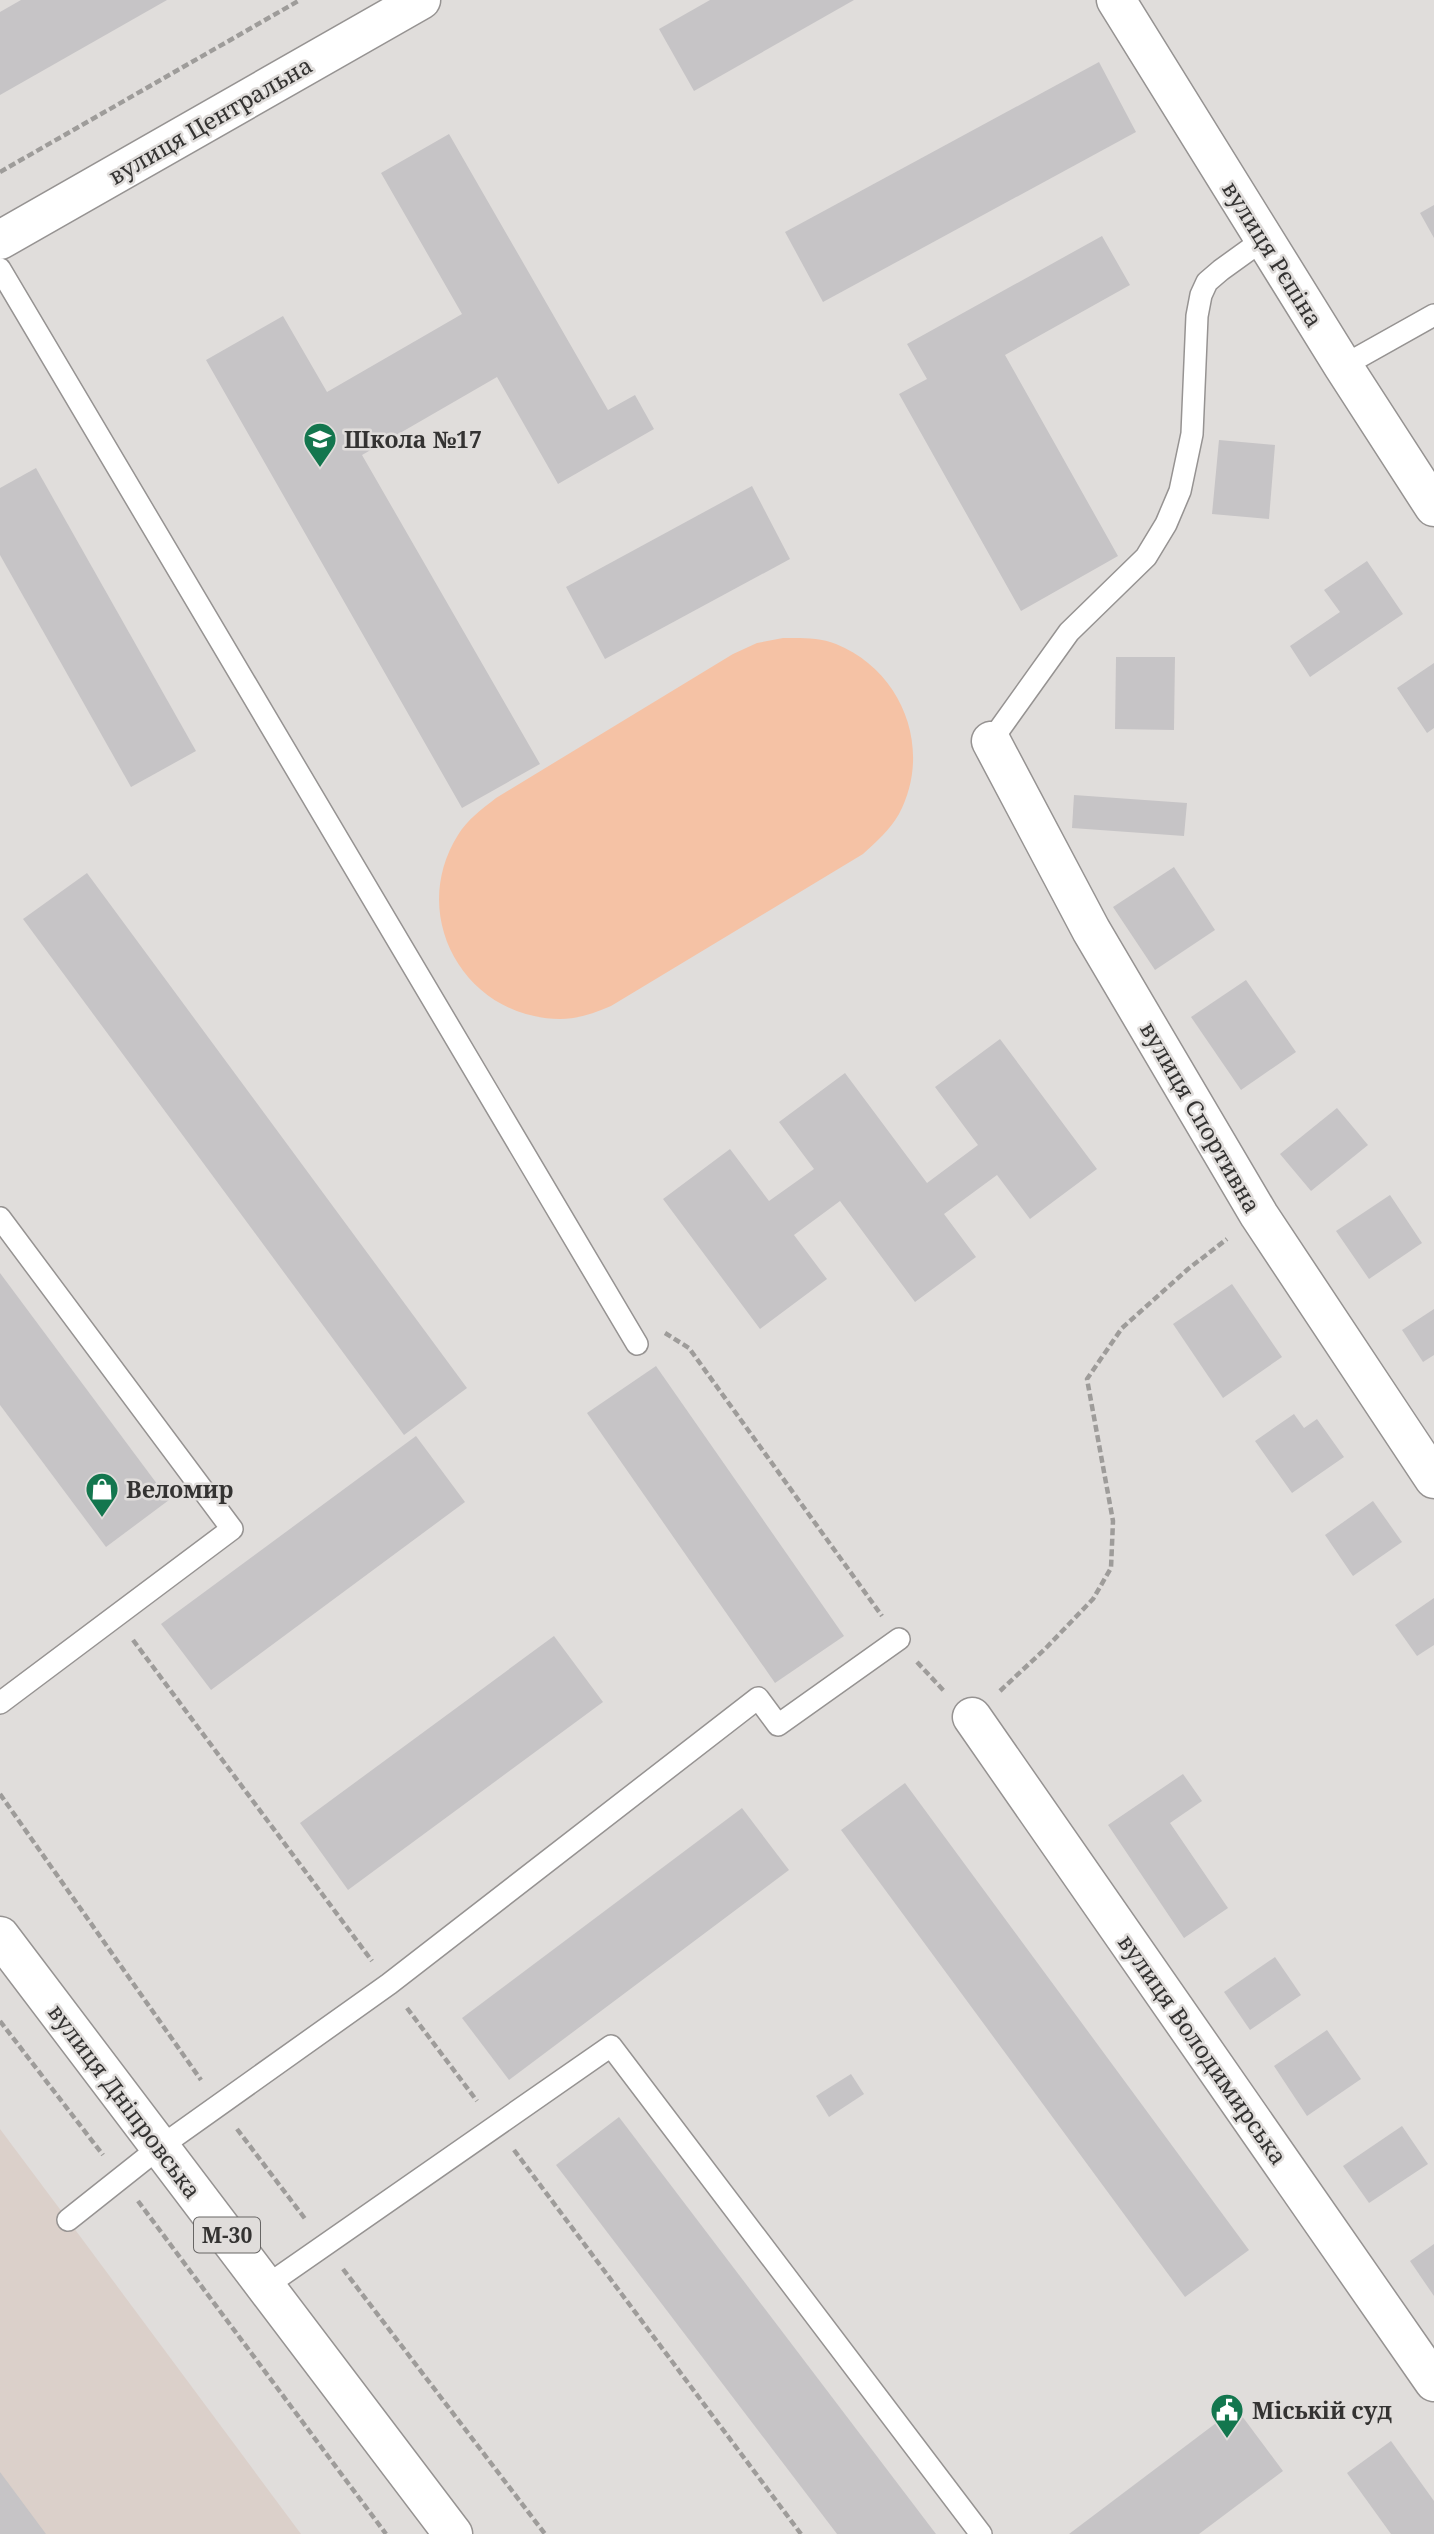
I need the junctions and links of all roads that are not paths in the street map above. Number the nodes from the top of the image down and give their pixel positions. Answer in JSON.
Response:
{"nodes":[{"id":1,"x":421,"y":0,"type":"edge"},
{"id":2,"x":1116,"y":0,"type":"edge"},
{"id":3,"x":1264,"y":239,"type":"junction"},
{"id":4,"x":0,"y":240,"type":"edge"},
{"id":5,"x":0,"y":269,"type":"edge"},
{"id":6,"x":1434,"y":315,"type":"edge"},
{"id":7,"x":1342,"y":366,"type":"junction"},
{"id":8,"x":1434,"y":507,"type":"edge"},
{"id":9,"x":991,"y":741,"type":"joint"},
{"id":10,"x":0,"y":1218,"type":"edge"},
{"id":11,"x":637,"y":1344,"type":"dead end"},
{"id":12,"x":1434,"y":1479,"type":"edge"},
{"id":13,"x":899,"y":1639,"type":"road end"},
{"id":14,"x":0,"y":1703,"type":"edge"},
{"id":15,"x":972,"y":1717,"type":"road end"},
{"id":16,"x":0,"y":1936,"type":"edge"},
{"id":17,"x":160,"y":2147,"type":"junction"},
{"id":18,"x":68,"y":2220,"type":"dead end"},
{"id":19,"x":266,"y":2286,"type":"junction"},
{"id":20,"x":1434,"y":2382,"type":"edge"},
{"id":21,"x":453,"y":2534,"type":"edge"},
{"id":22,"x":981,"y":2534,"type":"edge"}],
"edges":[{"from":1,"to":4,"type":"main road","name":"вулиця Центральна"},
{"from":2,"to":3,"type":"main road","name":"вулиця Рєпіна"},
{"from":3,"to":7,"type":"main road","name":"вулиця Рєпіна"},
{"from":3,"to":9,"type":"lane"},
{"from":5,"to":11,"type":"lane"},
{"from":6,"to":7,"type":"lane"},
{"from":7,"to":8,"type":"main road","name":"вулиця Рєпіна"},
{"from":9,"to":12,"type":"main road","name":"вулиця Спортивна"},
{"from":10,"to":14,"type":"lane"},
{"from":13,"to":17,"type":"lane"},
{"from":15,"to":20,"type":"main road","name":"вулиця Володимирська"},
{"from":16,"to":17,"type":"main road","name":"вулиця Дніпровська","number":"М-30"},
{"from":17,"to":18,"type":"lane"},
{"from":17,"to":19,"type":"main road","name":"вулиця Дніпровська","number":"М-30"},
{"from":19,"to":21,"type":"main road","name":"вулиця Дніпровська","number":"М-30"},
{"from":19,"to":22,"type":"lane"}]}
